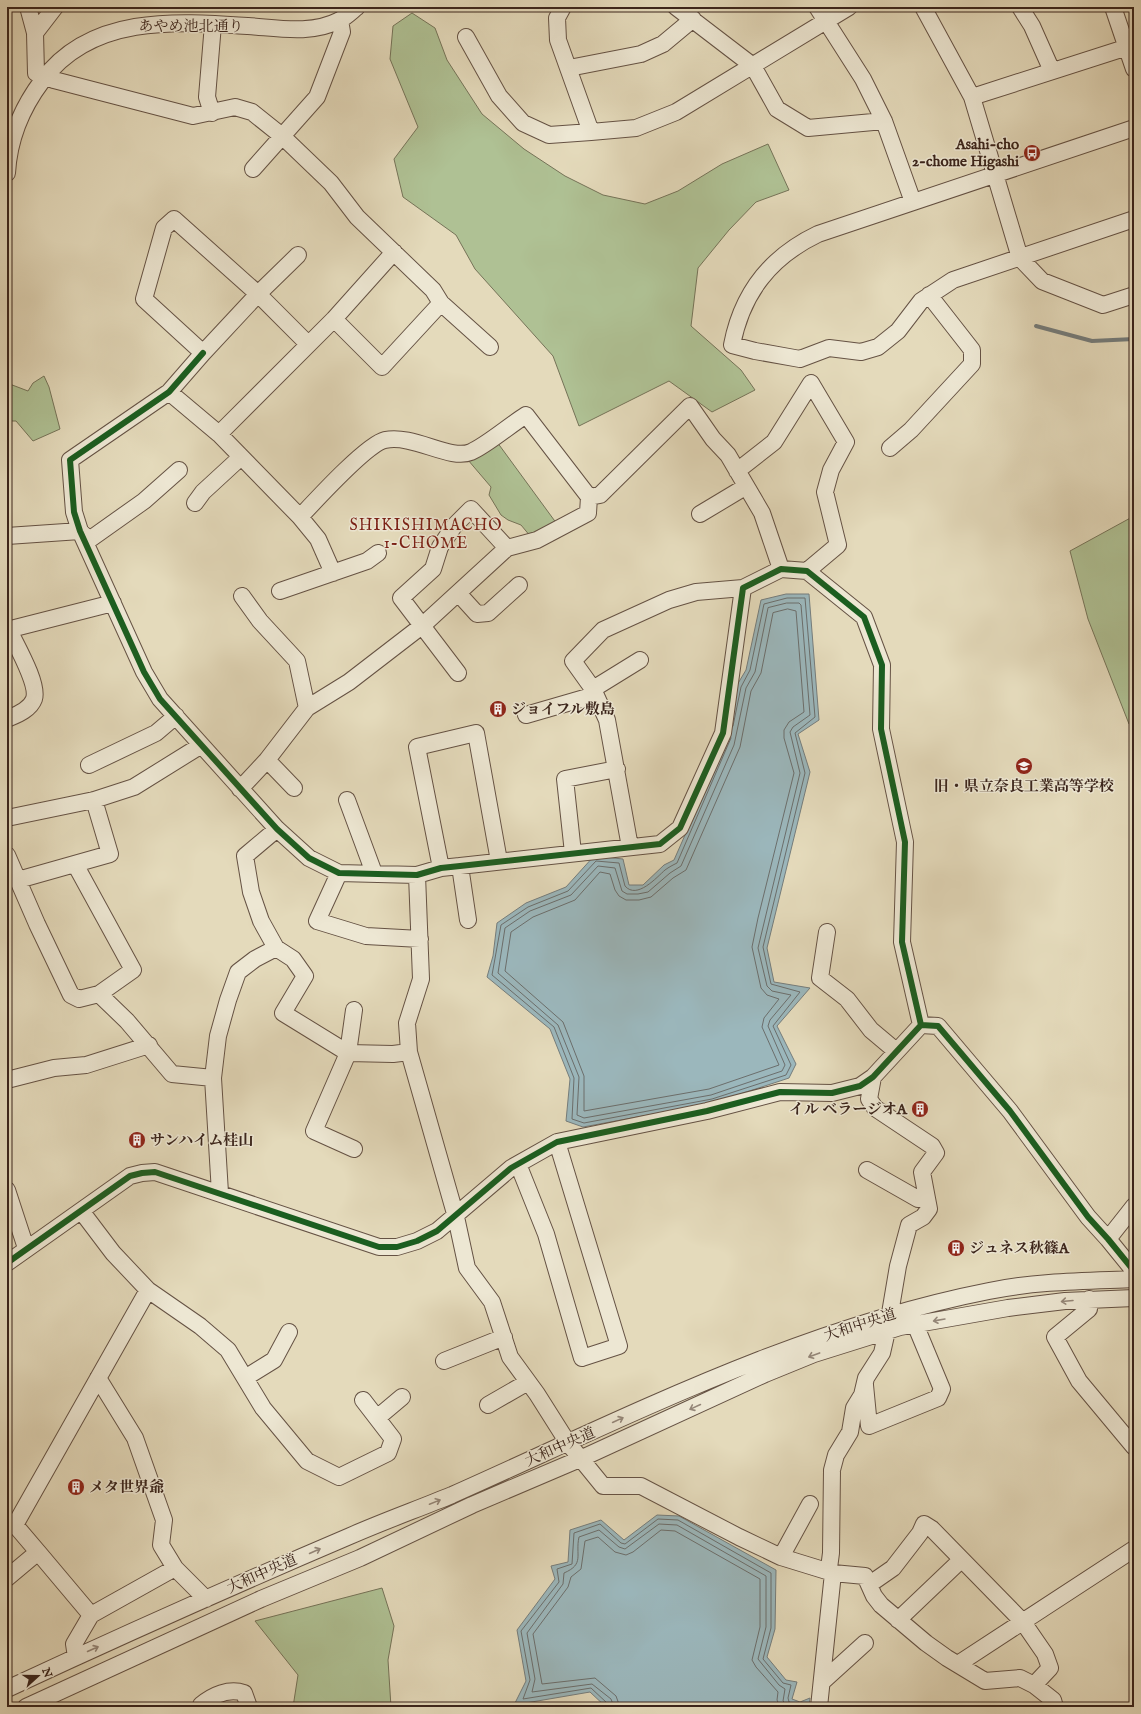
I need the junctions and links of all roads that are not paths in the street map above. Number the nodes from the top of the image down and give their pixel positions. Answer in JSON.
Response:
{"nodes":[{"id":1,"x":28,"y":7,"type":"edge"},
{"id":2,"x":55,"y":7,"type":"edge"},
{"id":3,"x":357,"y":7,"type":"edge"},
{"id":4,"x":563,"y":7,"type":"edge"},
{"id":5,"x":676,"y":7,"type":"edge"},
{"id":6,"x":817,"y":7,"type":"edge"},
{"id":7,"x":850,"y":7,"type":"edge"},
{"id":8,"x":923,"y":7,"type":"edge"},
{"id":9,"x":1020,"y":7,"type":"edge"},
{"id":10,"x":1113,"y":7,"type":"edge"},
{"id":11,"x":693,"y":19,"type":"junction"},
{"id":12,"x":340,"y":20,"type":"junction"},
{"id":13,"x":827,"y":20,"type":"junction"},
{"id":14,"x":213,"y":24,"type":"junction"},
{"id":15,"x":35,"y":33,"type":"junction"},
{"id":16,"x":466,"y":37,"type":"dead end"},
{"id":17,"x":1130,"y":47,"type":"edge"},
{"id":18,"x":753,"y":66,"type":"junction"},
{"id":19,"x":569,"y":68,"type":"junction"},
{"id":20,"x":1134,"y":69,"type":"edge"},
{"id":21,"x":1052,"y":71,"type":"junction"},
{"id":22,"x":45,"y":76,"type":"junction"},
{"id":23,"x":972,"y":97,"type":"junction"},
{"id":24,"x":212,"y":113,"type":"junction"},
{"id":25,"x":884,"y":121,"type":"junction"},
{"id":26,"x":1134,"y":128,"type":"edge"},
{"id":27,"x":591,"y":132,"type":"junction"},
{"id":28,"x":282,"y":136,"type":"junction"},
{"id":29,"x":253,"y":169,"type":"dead end"},
{"id":30,"x":7,"y":173,"type":"edge"},
{"id":31,"x":995,"y":174,"type":"junction"},
{"id":32,"x":913,"y":202,"type":"junction"},
{"id":33,"x":1134,"y":219,"type":"edge"},
{"id":34,"x":394,"y":252,"type":"junction"},
{"id":35,"x":298,"y":255,"type":"dead end"},
{"id":36,"x":1020,"y":258,"type":"junction"},
{"id":37,"x":258,"y":294,"type":"junction"},
{"id":38,"x":929,"y":295,"type":"junction"},
{"id":39,"x":1134,"y":295,"type":"edge"},
{"id":40,"x":441,"y":302,"type":"junction"},
{"id":41,"x":334,"y":319,"type":"junction"},
{"id":42,"x":308,"y":344,"type":"junction"},
{"id":43,"x":490,"y":347,"type":"dead end"},
{"id":44,"x":203,"y":353,"type":"junction"},
{"id":45,"x":169,"y":392,"type":"junction"},
{"id":46,"x":219,"y":434,"type":"junction"},
{"id":47,"x":890,"y":448,"type":"dead end"},
{"id":48,"x":241,"y":457,"type":"junction"},
{"id":49,"x":180,"y":470,"type":"dead end"},
{"id":50,"x":737,"y":471,"type":"junction"},
{"id":51,"x":745,"y":487,"type":"junction"},
{"id":52,"x":589,"y":498,"type":"junction"},
{"id":53,"x":195,"y":502,"type":"dead end"},
{"id":54,"x":700,"y":514,"type":"dead end"},
{"id":55,"x":300,"y":517,"type":"junction"},
{"id":56,"x":80,"y":531,"type":"junction"},
{"id":57,"x":7,"y":536,"type":"edge"},
{"id":58,"x":507,"y":548,"type":"junction"},
{"id":59,"x":378,"y":553,"type":"dead end"},
{"id":60,"x":781,"y":569,"type":"junction"},
{"id":61,"x":807,"y":571,"type":"junction"},
{"id":62,"x":333,"y":573,"type":"junction"},
{"id":63,"x":519,"y":585,"type":"dead end"},
{"id":64,"x":743,"y":588,"type":"junction"},
{"id":65,"x":280,"y":592,"type":"dead end"},
{"id":66,"x":458,"y":593,"type":"junction"},
{"id":67,"x":242,"y":596,"type":"dead end"},
{"id":68,"x":114,"y":603,"type":"junction"},
{"id":69,"x":423,"y":625,"type":"junction"},
{"id":70,"x":8,"y":630,"type":"edge"},
{"id":71,"x":640,"y":660,"type":"dead end"},
{"id":72,"x":458,"y":673,"type":"dead end"},
{"id":73,"x":594,"y":692,"type":"junction"},
{"id":74,"x":306,"y":708,"type":"junction"},
{"id":75,"x":526,"y":715,"type":"dead end"},
{"id":76,"x":176,"y":716,"type":"junction"},
{"id":77,"x":7,"y":719,"type":"edge"},
{"id":78,"x":200,"y":746,"type":"junction"},
{"id":79,"x":267,"y":760,"type":"junction"},
{"id":80,"x":89,"y":765,"type":"dead end"},
{"id":81,"x":617,"y":769,"type":"junction"},
{"id":82,"x":294,"y":788,"type":"dead end"},
{"id":83,"x":240,"y":789,"type":"junction"},
{"id":84,"x":94,"y":800,"type":"junction"},
{"id":85,"x":347,"y":800,"type":"dead end"},
{"id":86,"x":7,"y":818,"type":"edge"},
{"id":87,"x":276,"y":829,"type":"junction"},
{"id":88,"x":630,"y":847,"type":"junction"},
{"id":89,"x":573,"y":853,"type":"junction"},
{"id":90,"x":7,"y":855,"type":"edge"},
{"id":91,"x":499,"y":861,"type":"junction"},
{"id":92,"x":75,"y":864,"type":"junction"},
{"id":93,"x":460,"y":866,"type":"junction"},
{"id":94,"x":441,"y":868,"type":"junction"},
{"id":95,"x":339,"y":873,"type":"junction"},
{"id":96,"x":374,"y":873,"type":"junction"},
{"id":97,"x":417,"y":875,"type":"junction"},
{"id":98,"x":18,"y":880,"type":"junction"},
{"id":99,"x":468,"y":920,"type":"dead end"},
{"id":100,"x":827,"y":932,"type":"dead end"},
{"id":101,"x":420,"y":939,"type":"junction"},
{"id":102,"x":276,"y":948,"type":"junction"},
{"id":103,"x":99,"y":994,"type":"junction"},
{"id":104,"x":354,"y":1010,"type":"dead end"},
{"id":105,"x":921,"y":1026,"type":"junction"},
{"id":106,"x":149,"y":1045,"type":"junction"},
{"id":107,"x":896,"y":1051,"type":"junction"},
{"id":108,"x":409,"y":1052,"type":"junction"},
{"id":109,"x":348,"y":1053,"type":"junction"},
{"id":110,"x":873,"y":1077,"type":"junction"},
{"id":111,"x":213,"y":1078,"type":"junction"},
{"id":112,"x":7,"y":1080,"type":"edge"},
{"id":113,"x":557,"y":1142,"type":"junction"},
{"id":114,"x":354,"y":1149,"type":"dead end"},
{"id":115,"x":518,"y":1164,"type":"junction"},
{"id":116,"x":867,"y":1170,"type":"dead end"},
{"id":117,"x":7,"y":1190,"type":"edge"},
{"id":118,"x":220,"y":1193,"type":"junction"},
{"id":119,"x":926,"y":1198,"type":"junction"},
{"id":120,"x":1134,"y":1206,"type":"edge"},
{"id":121,"x":82,"y":1212,"type":"junction"},
{"id":122,"x":456,"y":1217,"type":"junction"},
{"id":123,"x":1108,"y":1239,"type":"junction"},
{"id":124,"x":26,"y":1248,"type":"junction"},
{"id":125,"x":7,"y":1263,"type":"edge"},
{"id":126,"x":1134,"y":1271,"type":"edge"},
{"id":127,"x":1134,"y":1279,"type":"edge"},
{"id":128,"x":148,"y":1290,"type":"junction"},
{"id":129,"x":1134,"y":1298,"type":"edge"},
{"id":130,"x":1089,"y":1299,"type":"junction"},
{"id":131,"x":890,"y":1314,"type":"junction"},
{"id":132,"x":915,"y":1324,"type":"junction"},
{"id":133,"x":888,"y":1331,"type":"junction"},
{"id":134,"x":289,"y":1332,"type":"dead end"},
{"id":135,"x":504,"y":1337,"type":"junction"},
{"id":136,"x":444,"y":1361,"type":"dead end"},
{"id":137,"x":98,"y":1378,"type":"junction"},
{"id":138,"x":245,"y":1378,"type":"junction"},
{"id":139,"x":865,"y":1381,"type":"junction"},
{"id":140,"x":528,"y":1382,"type":"junction"},
{"id":141,"x":402,"y":1397,"type":"dead end"},
{"id":142,"x":363,"y":1400,"type":"dead end"},
{"id":143,"x":488,"y":1405,"type":"dead end"},
{"id":144,"x":377,"y":1418,"type":"junction"},
{"id":145,"x":568,"y":1443,"type":"junction"},
{"id":146,"x":1134,"y":1447,"type":"edge"},
{"id":147,"x":580,"y":1459,"type":"junction"},
{"id":148,"x":810,"y":1504,"type":"dead end"},
{"id":149,"x":1134,"y":1549,"type":"edge"},
{"id":150,"x":38,"y":1552,"type":"junction"},
{"id":151,"x":781,"y":1557,"type":"junction"},
{"id":152,"x":962,"y":1560,"type":"junction"},
{"id":153,"x":175,"y":1568,"type":"junction"},
{"id":154,"x":833,"y":1573,"type":"junction"},
{"id":155,"x":7,"y":1578,"type":"edge"},
{"id":156,"x":870,"y":1584,"type":"junction"},
{"id":157,"x":206,"y":1599,"type":"junction"},
{"id":158,"x":91,"y":1615,"type":"junction"},
{"id":159,"x":898,"y":1620,"type":"junction"},
{"id":160,"x":1023,"y":1622,"type":"junction"},
{"id":161,"x":865,"y":1643,"type":"dead end"},
{"id":162,"x":76,"y":1657,"type":"junction"},
{"id":163,"x":958,"y":1664,"type":"junction"},
{"id":164,"x":822,"y":1682,"type":"junction"},
{"id":165,"x":1034,"y":1685,"type":"junction"},
{"id":166,"x":7,"y":1689,"type":"edge"},
{"id":167,"x":26,"y":1707,"type":"edge"},
{"id":168,"x":202,"y":1707,"type":"edge"},
{"id":169,"x":249,"y":1707,"type":"edge"},
{"id":170,"x":820,"y":1707,"type":"edge"},
{"id":171,"x":1055,"y":1707,"type":"edge"}],
"edges":[{"from":1,"to":15,"type":"street"},
{"from":2,"to":15,"type":"street"},
{"from":3,"to":12,"type":"street","name":"あやめ池北通り"},
{"from":4,"to":19,"type":"street"},
{"from":5,"to":11,"type":"street"},
{"from":6,"to":13,"type":"street"},
{"from":7,"to":13,"type":"street"},
{"from":8,"to":23,"type":"street"},
{"from":9,"to":21,"type":"street"},
{"from":10,"to":17,"type":"street"},
{"from":11,"to":18,"type":"street"},
{"from":11,"to":19,"type":"street"},
{"from":12,"to":14,"type":"street","name":"あやめ池北通り"},
{"from":12,"to":28,"type":"street"},
{"from":13,"to":18,"type":"street"},
{"from":13,"to":25,"type":"street"},
{"from":14,"to":22,"type":"street","name":"あやめ池北通り"},
{"from":14,"to":24,"type":"street"},
{"from":15,"to":22,"type":"street"},
{"from":16,"to":27,"type":"street"},
{"from":17,"to":20,"type":"street"},
{"from":17,"to":21,"type":"street"},
{"from":18,"to":25,"type":"street"},
{"from":18,"to":27,"type":"street"},
{"from":19,"to":27,"type":"street"},
{"from":21,"to":23,"type":"street"},
{"from":22,"to":24,"type":"street"},
{"from":22,"to":30,"type":"street","name":"あやめ池北通り"},
{"from":23,"to":31,"type":"street"},
{"from":24,"to":28,"type":"street"},
{"from":25,"to":32,"type":"street"},
{"from":26,"to":31,"type":"street"},
{"from":28,"to":29,"type":"street"},
{"from":28,"to":34,"type":"street"},
{"from":31,"to":32,"type":"street"},
{"from":31,"to":36,"type":"street"},
{"from":32,"to":38,"type":"street"},
{"from":33,"to":36,"type":"street"},
{"from":34,"to":40,"type":"street"},
{"from":34,"to":41,"type":"street"},
{"from":35,"to":37,"type":"street"},
{"from":36,"to":38,"type":"street"},
{"from":36,"to":39,"type":"street"},
{"from":37,"to":42,"type":"street"},
{"from":37,"to":44,"type":"street"},
{"from":37,"to":44,"type":"street"},
{"from":38,"to":47,"type":"street"},
{"from":40,"to":41,"type":"street"},
{"from":40,"to":43,"type":"street"},
{"from":41,"to":42,"type":"street"},
{"from":42,"to":46,"type":"street"},
{"from":44,"to":45,"type":"street"},
{"from":45,"to":46,"type":"street"},
{"from":45,"to":56,"type":"street"},
{"from":46,"to":48,"type":"street"},
{"from":48,"to":53,"type":"street"},
{"from":48,"to":55,"type":"street"},
{"from":49,"to":56,"type":"street"},
{"from":50,"to":51,"type":"street"},
{"from":50,"to":52,"type":"street"},
{"from":50,"to":61,"type":"street"},
{"from":51,"to":54,"type":"street"},
{"from":51,"to":60,"type":"street"},
{"from":52,"to":55,"type":"street"},
{"from":52,"to":58,"type":"street"},
{"from":55,"to":62,"type":"street"},
{"from":56,"to":57,"type":"street"},
{"from":56,"to":68,"type":"street"},
{"from":58,"to":66,"type":"street"},
{"from":58,"to":69,"type":"street"},
{"from":59,"to":62,"type":"street"},
{"from":60,"to":61,"type":"street"},
{"from":60,"to":64,"type":"street"},
{"from":61,"to":105,"type":"street"},
{"from":62,"to":65,"type":"street"},
{"from":63,"to":66,"type":"street"},
{"from":64,"to":73,"type":"street"},
{"from":64,"to":88,"type":"street"},
{"from":66,"to":69,"type":"street"},
{"from":67,"to":74,"type":"street"},
{"from":68,"to":70,"type":"street"},
{"from":68,"to":76,"type":"street"},
{"from":69,"to":72,"type":"street"},
{"from":69,"to":74,"type":"street"},
{"from":70,"to":77,"type":"street"},
{"from":71,"to":73,"type":"street"},
{"from":73,"to":75,"type":"street"},
{"from":73,"to":81,"type":"street"},
{"from":74,"to":79,"type":"street"},
{"from":76,"to":78,"type":"street"},
{"from":76,"to":80,"type":"street"},
{"from":78,"to":83,"type":"street"},
{"from":78,"to":84,"type":"street"},
{"from":79,"to":82,"type":"street"},
{"from":79,"to":83,"type":"street"},
{"from":81,"to":88,"type":"street"},
{"from":81,"to":89,"type":"street"},
{"from":83,"to":87,"type":"street"},
{"from":84,"to":86,"type":"street"},
{"from":84,"to":92,"type":"street"},
{"from":85,"to":96,"type":"street"},
{"from":87,"to":95,"type":"street"},
{"from":87,"to":102,"type":"street"},
{"from":88,"to":89,"type":"street"},
{"from":89,"to":91,"type":"street"},
{"from":90,"to":98,"type":"street"},
{"from":91,"to":93,"type":"street"},
{"from":91,"to":94,"type":"street"},
{"from":92,"to":98,"type":"street"},
{"from":92,"to":103,"type":"street"},
{"from":93,"to":94,"type":"street"},
{"from":93,"to":99,"type":"street"},
{"from":94,"to":97,"type":"street"},
{"from":95,"to":96,"type":"street"},
{"from":95,"to":101,"type":"street"},
{"from":96,"to":97,"type":"street"},
{"from":97,"to":101,"type":"street"},
{"from":98,"to":103,"type":"street"},
{"from":100,"to":107,"type":"street"},
{"from":101,"to":108,"type":"street"},
{"from":102,"to":109,"type":"street"},
{"from":102,"to":111,"type":"street"},
{"from":103,"to":106,"type":"street"},
{"from":104,"to":109,"type":"street"},
{"from":105,"to":107,"type":"street"},
{"from":105,"to":123,"type":"street"},
{"from":106,"to":111,"type":"street"},
{"from":106,"to":112,"type":"street"},
{"from":107,"to":110,"type":"street"},
{"from":108,"to":109,"type":"street"},
{"from":108,"to":122,"type":"street"},
{"from":109,"to":114,"type":"street"},
{"from":110,"to":113,"type":"street"},
{"from":110,"to":119,"type":"street"},
{"from":111,"to":118,"type":"street"},
{"from":113,"to":115,"type":"street"},
{"from":113,"to":115,"type":"street"},
{"from":115,"to":122,"type":"street"},
{"from":116,"to":119,"type":"street"},
{"from":117,"to":124,"type":"street"},
{"from":118,"to":121,"type":"street"},
{"from":118,"to":122,"type":"street"},
{"from":119,"to":131,"type":"street"},
{"from":120,"to":123,"type":"street"},
{"from":121,"to":124,"type":"street"},
{"from":121,"to":128,"type":"street"},
{"from":122,"to":135,"type":"street"},
{"from":123,"to":126,"type":"street"},
{"from":124,"to":125,"type":"street"},
{"from":127,"to":131,"type":"street","name":"大和中央道"},
{"from":128,"to":137,"type":"street"},
{"from":128,"to":138,"type":"street"},
{"from":129,"to":130,"type":"street","name":"大和中央道"},
{"from":130,"to":132,"type":"street","name":"大和中央道","one_way":true},
{"from":130,"to":146,"type":"street"},
{"from":131,"to":133,"type":"street"},
{"from":145,"to":131,"type":"street","name":"大和中央道","one_way":true},
{"from":132,"to":133,"type":"street","name":"大和中央道"},
{"from":132,"to":139,"type":"street"},
{"from":133,"to":139,"type":"street"},
{"from":133,"to":147,"type":"street","name":"大和中央道","one_way":true},
{"from":134,"to":138,"type":"street"},
{"from":135,"to":136,"type":"street"},
{"from":135,"to":140,"type":"street"},
{"from":137,"to":150,"type":"street"},
{"from":137,"to":153,"type":"street"},
{"from":138,"to":144,"type":"street"},
{"from":139,"to":154,"type":"street"},
{"from":140,"to":143,"type":"street"},
{"from":140,"to":145,"type":"street"},
{"from":141,"to":144,"type":"street"},
{"from":142,"to":144,"type":"street"},
{"from":145,"to":147,"type":"street"},
{"from":157,"to":145,"type":"street","name":"大和中央道","one_way":true},
{"from":147,"to":151,"type":"street"},
{"from":147,"to":167,"type":"street","name":"大和中央道"},
{"from":148,"to":151,"type":"street"},
{"from":149,"to":160,"type":"street"},
{"from":150,"to":155,"type":"street"},
{"from":150,"to":158,"type":"street"},
{"from":151,"to":154,"type":"street"},
{"from":152,"to":156,"type":"street"},
{"from":152,"to":159,"type":"street"},
{"from":152,"to":160,"type":"street"},
{"from":153,"to":157,"type":"street"},
{"from":153,"to":158,"type":"street"},
{"from":154,"to":156,"type":"street"},
{"from":154,"to":164,"type":"street"},
{"from":156,"to":159,"type":"street"},
{"from":162,"to":157,"type":"street","name":"大和中央道","one_way":true},
{"from":158,"to":162,"type":"street"},
{"from":159,"to":163,"type":"street"},
{"from":160,"to":163,"type":"street"},
{"from":160,"to":165,"type":"street"},
{"from":161,"to":164,"type":"street"},
{"from":162,"to":166,"type":"street","name":"大和中央道"},
{"from":163,"to":165,"type":"street"},
{"from":164,"to":170,"type":"street"},
{"from":165,"to":171,"type":"street"},
{"from":168,"to":169,"type":"street"}]}
